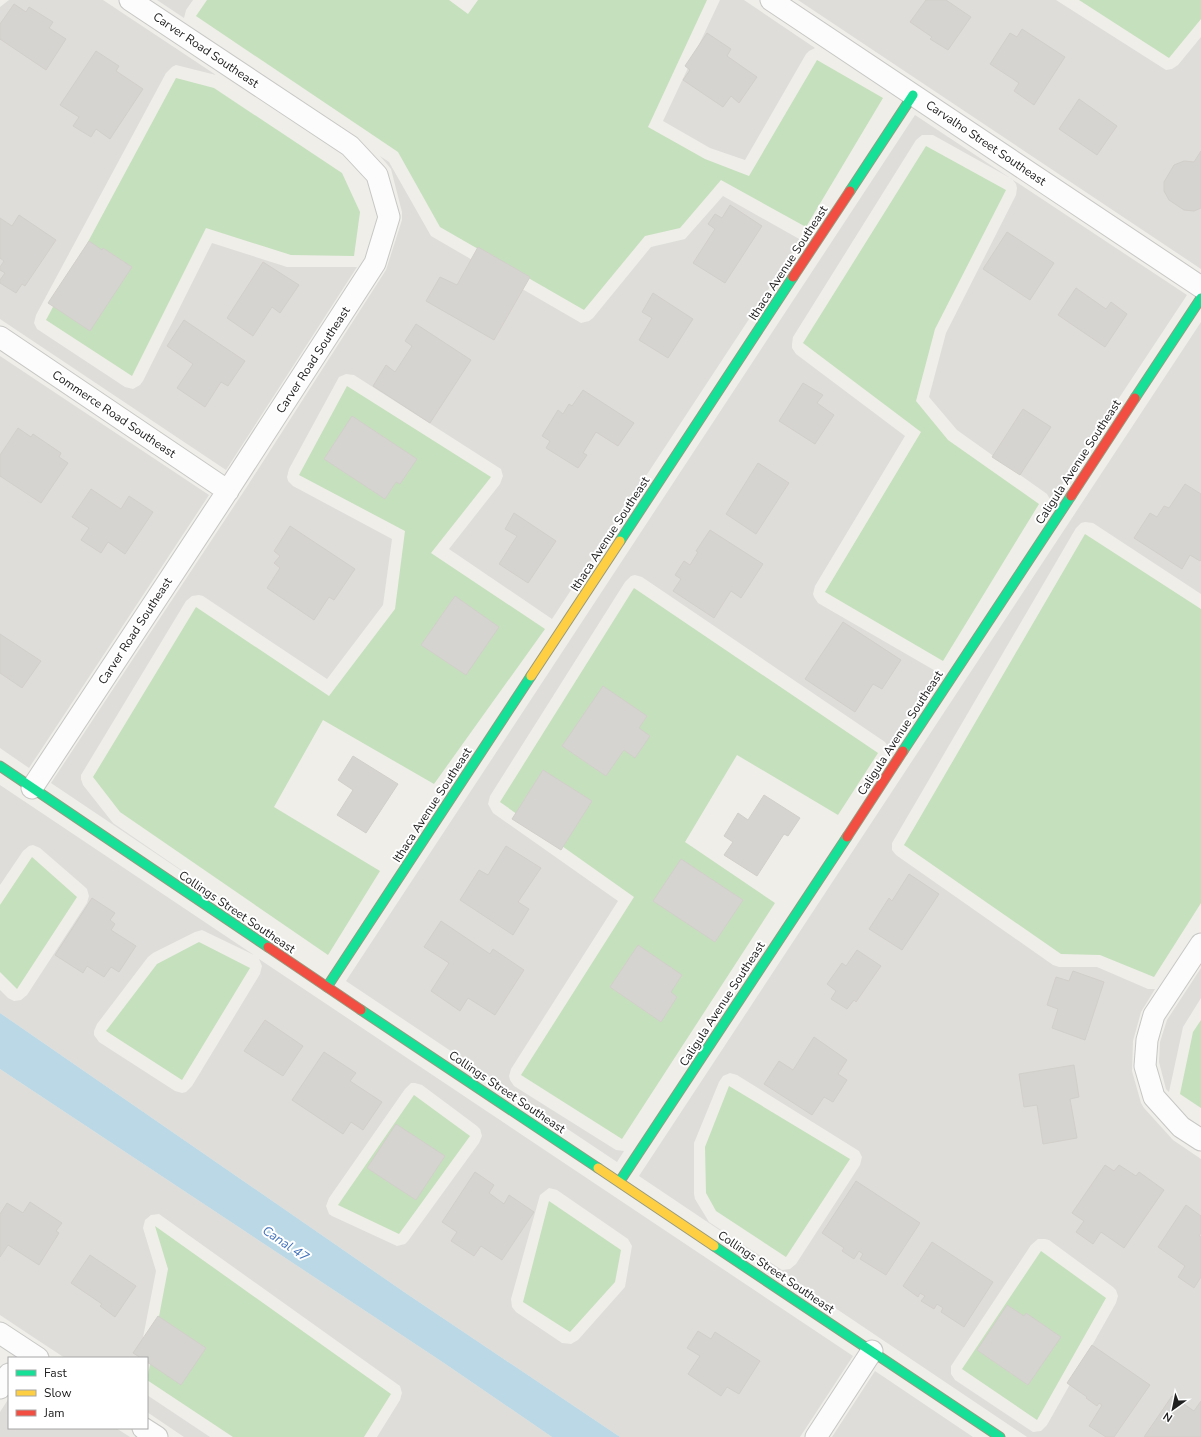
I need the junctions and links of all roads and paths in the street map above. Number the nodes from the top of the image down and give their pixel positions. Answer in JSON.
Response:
{"nodes":[{"id":1,"x":130,"y":0,"type":"edge"},
{"id":2,"x":771,"y":0,"type":"edge"},
{"id":3,"x":913,"y":95,"type":"junction"},
{"id":4,"x":1201,"y":286,"type":"edge"},
{"id":5,"x":1201,"y":298,"type":"edge"},
{"id":6,"x":0,"y":337,"type":"edge"},
{"id":7,"x":228,"y":490,"type":"junction"},
{"id":8,"x":0,"y":766,"type":"edge"},
{"id":9,"x":32,"y":788,"type":"junction"},
{"id":10,"x":1201,"y":944,"type":"edge"},
{"id":11,"x":327,"y":986,"type":"junction"},
{"id":12,"x":1201,"y":1140,"type":"edge"},
{"id":13,"x":620,"y":1181,"type":"junction"},
{"id":14,"x":0,"y":1333,"type":"edge"},
{"id":15,"x":872,"y":1351,"type":"junction"},
{"id":16,"x":27,"y":1355,"type":"edge"},
{"id":17,"x":8,"y":1376,"type":"edge"},
{"id":18,"x":0,"y":1388,"type":"edge"},
{"id":19,"x":145,"y":1429,"type":"edge"},
{"id":20,"x":157,"y":1437,"type":"edge"},
{"id":21,"x":816,"y":1437,"type":"edge"},
{"id":22,"x":1000,"y":1437,"type":"edge"}],
"edges":[{"from":1,"to":7,"type":"street","name":"Carver Road Southeast"},
{"from":2,"to":3,"type":"street","name":"Carvalho Street Southeast"},
{"from":3,"to":4,"type":"street","name":"Carvalho Street Southeast"},
{"from":3,"to":11,"type":"street","name":"Ithaca Avenue Southeast"},
{"from":5,"to":13,"type":"street","name":"Caligula Avenue Southeast"},
{"from":6,"to":7,"type":"street","name":"Commerce Road Southeast"},
{"from":7,"to":9,"type":"street","name":"Carver Road Southeast"},
{"from":8,"to":9,"type":"street","name":"Collings Street Southeast"},
{"from":9,"to":11,"type":"street","name":"Collings Street Southeast"},
{"from":10,"to":12,"type":"street"},
{"from":11,"to":13,"type":"street","name":"Collings Street Southeast"},
{"from":13,"to":15,"type":"street","name":"Collings Street Southeast"},
{"from":14,"to":16,"type":"street"},
{"from":15,"to":21,"type":"street"},
{"from":15,"to":22,"type":"street","name":"Collings Street Southeast"},
{"from":17,"to":18,"type":"street"},
{"from":19,"to":20,"type":"street"}]}
